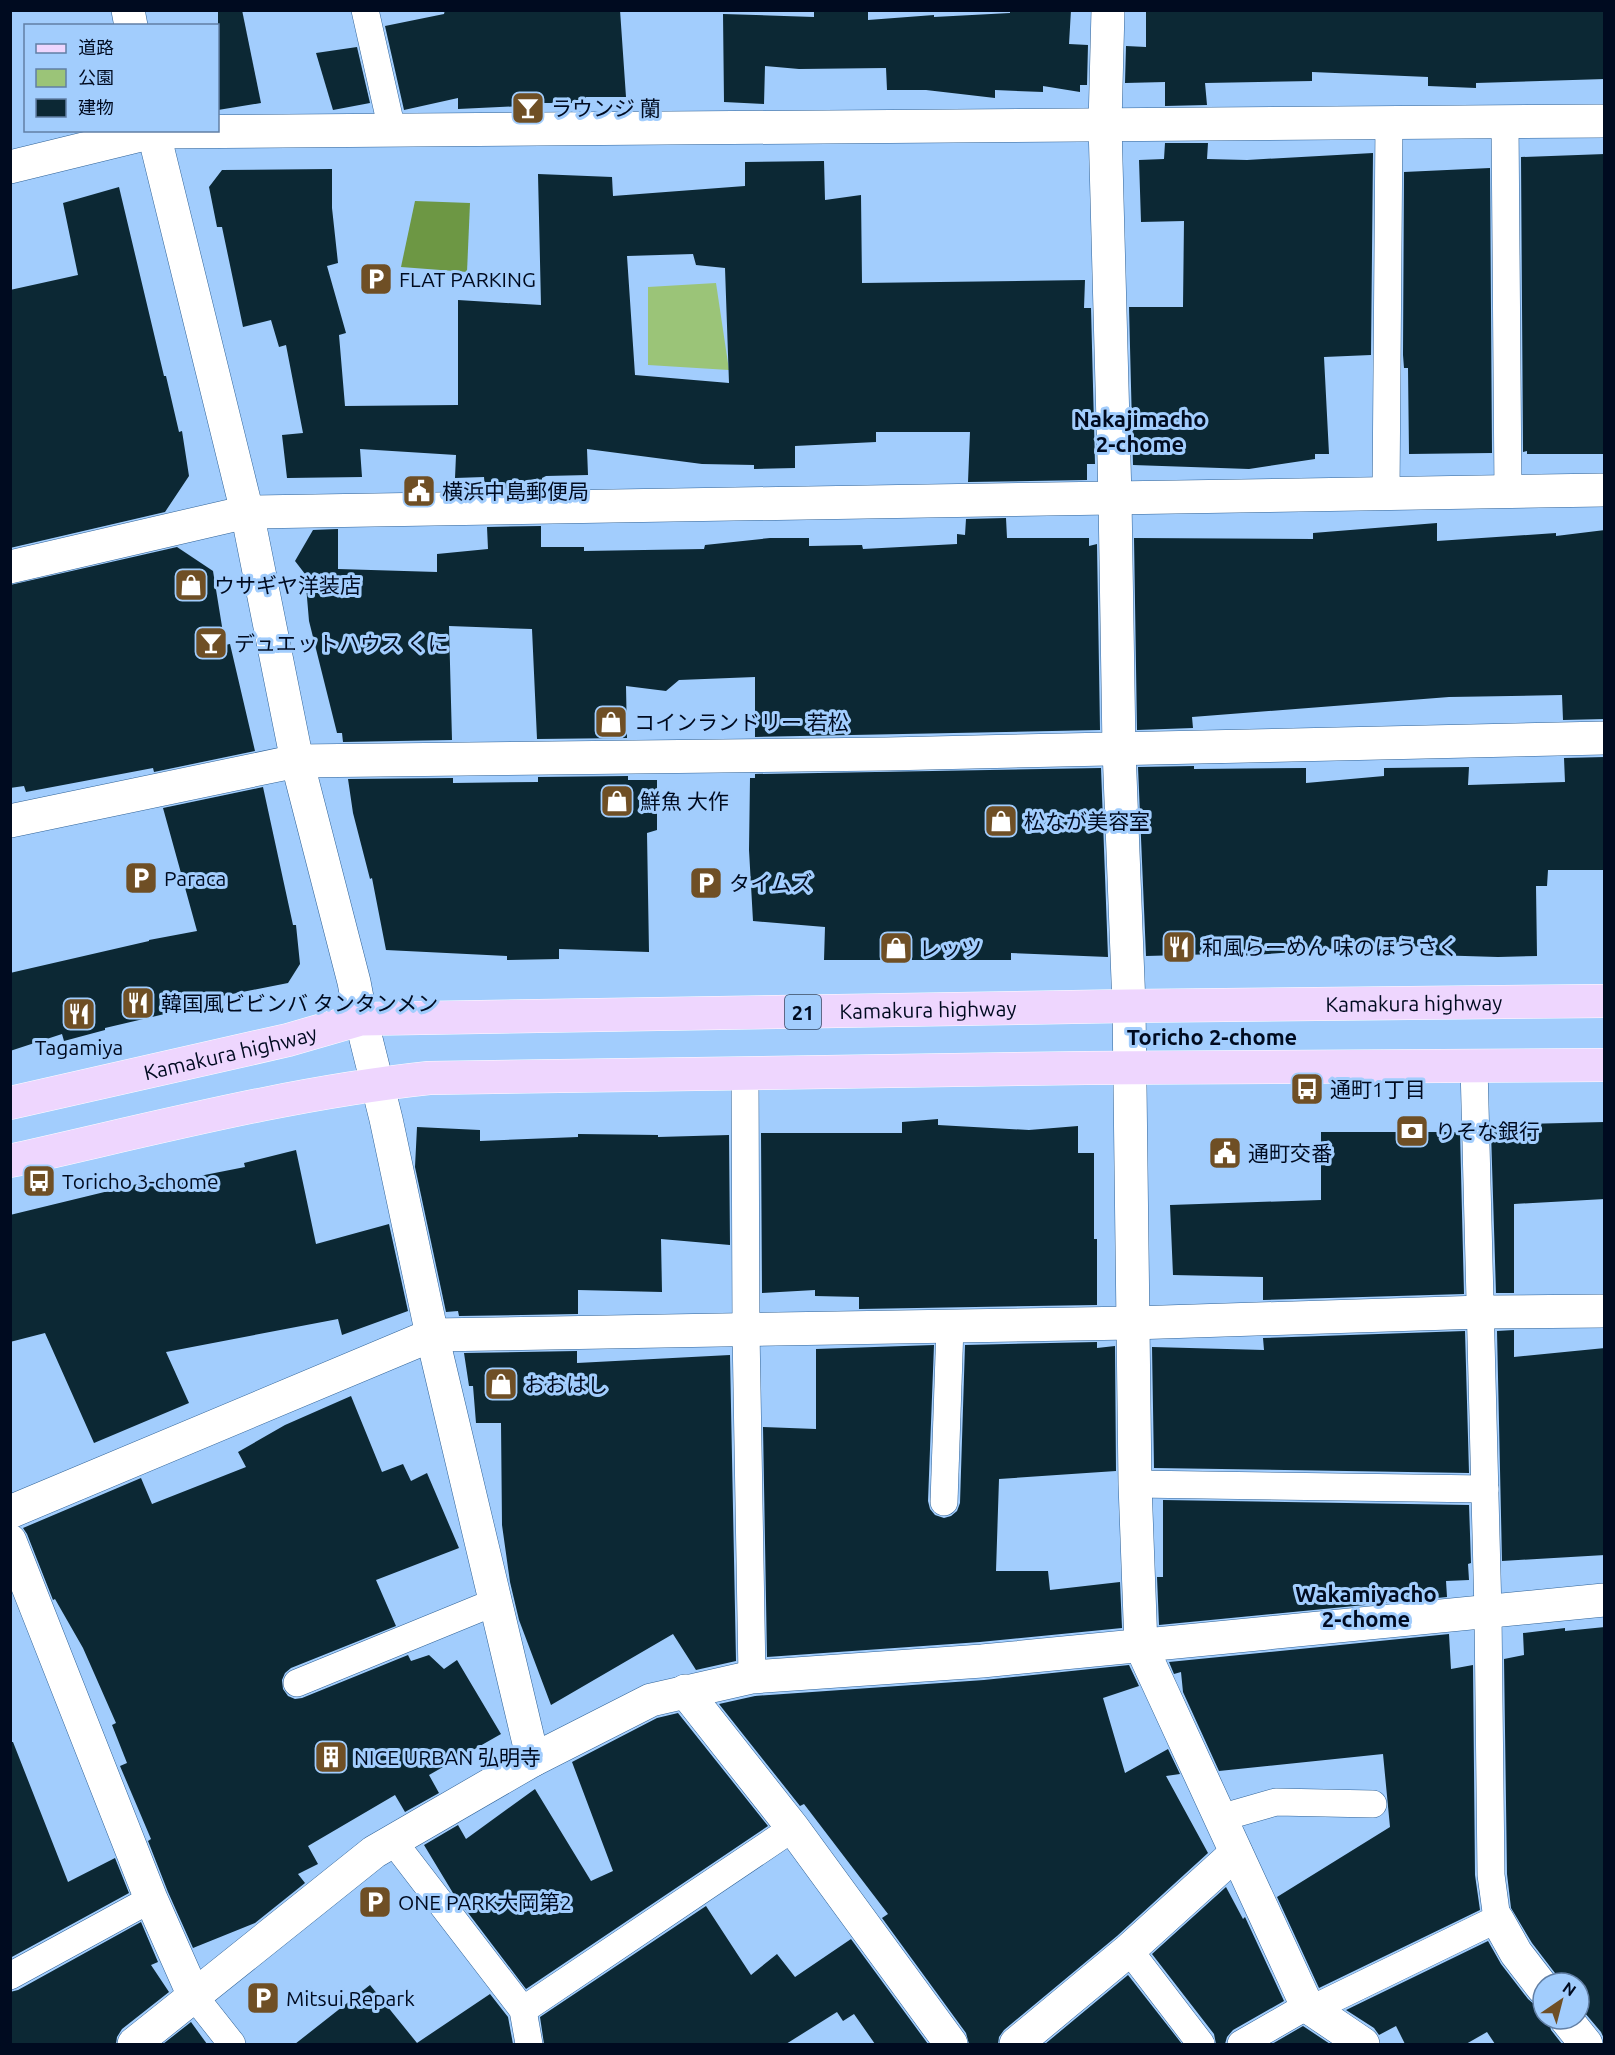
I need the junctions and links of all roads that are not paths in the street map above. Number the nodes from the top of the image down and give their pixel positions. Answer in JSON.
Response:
{"nodes":[{"id":1,"x":365,"y":10,"type":"edge"},
{"id":2,"x":1108,"y":10,"type":"edge"},
{"id":3,"x":1605,"y":121,"type":"edge"},
{"id":4,"x":1389,"y":122,"type":"junction"},
{"id":5,"x":1505,"y":122,"type":"junction"},
{"id":6,"x":1105,"y":124,"type":"junction"},
{"id":7,"x":392,"y":130,"type":"junction"},
{"id":8,"x":219,"y":131,"type":"edge"},
{"id":9,"x":149,"y":132,"type":"edge"},
{"id":10,"x":153,"y":132,"type":"edge"},
{"id":11,"x":10,"y":167,"type":"edge"},
{"id":12,"x":1605,"y":490,"type":"edge"},
{"id":13,"x":1508,"y":492,"type":"junction"},
{"id":14,"x":1386,"y":494,"type":"junction"},
{"id":15,"x":1115,"y":498,"type":"junction"},
{"id":16,"x":247,"y":512,"type":"junction"},
{"id":17,"x":10,"y":567,"type":"edge"},
{"id":18,"x":1605,"y":738,"type":"edge"},
{"id":19,"x":1119,"y":749,"type":"junction"},
{"id":20,"x":297,"y":761,"type":"junction"},
{"id":21,"x":10,"y":820,"type":"edge"},
{"id":22,"x":1605,"y":1001,"type":"edge"},
{"id":23,"x":1129,"y":1006,"type":"junction"},
{"id":24,"x":361,"y":1019,"type":"junction"},
{"id":25,"x":1605,"y":1065,"type":"edge"},
{"id":26,"x":1474,"y":1066,"type":"junction"},
{"id":27,"x":1128,"y":1068,"type":"junction"},
{"id":28,"x":745,"y":1072,"type":"junction"},
{"id":29,"x":376,"y":1083,"type":"junction"},
{"id":30,"x":10,"y":1103,"type":"edge"},
{"id":31,"x":10,"y":1161,"type":"edge"},
{"id":32,"x":1605,"y":1311,"type":"edge"},
{"id":33,"x":1482,"y":1312,"type":"junction"},
{"id":34,"x":1132,"y":1323,"type":"junction"},
{"id":35,"x":950,"y":1326,"type":"junction"},
{"id":36,"x":746,"y":1330,"type":"junction"},
{"id":37,"x":432,"y":1335,"type":"junction"},
{"id":38,"x":1135,"y":1484,"type":"junction"},
{"id":39,"x":1485,"y":1489,"type":"junction"},
{"id":40,"x":944,"y":1502,"type":"dead end"},
{"id":41,"x":10,"y":1512,"type":"edge"},
{"id":42,"x":10,"y":1541,"type":"edge"},
{"id":43,"x":1605,"y":1600,"type":"edge"},
{"id":44,"x":495,"y":1602,"type":"junction"},
{"id":45,"x":1488,"y":1613,"type":"junction"},
{"id":46,"x":1141,"y":1646,"type":"junction"},
{"id":47,"x":753,"y":1677,"type":"junction"},
{"id":48,"x":297,"y":1683,"type":"dead end"},
{"id":49,"x":685,"y":1691,"type":"junction"},
{"id":50,"x":533,"y":1760,"type":"junction"},
{"id":51,"x":1373,"y":1804,"type":"dead end"},
{"id":52,"x":1220,"y":1818,"type":"junction"},
{"id":53,"x":793,"y":1827,"type":"junction"},
{"id":54,"x":393,"y":1841,"type":"junction"},
{"id":55,"x":1236,"y":1853,"type":"junction"},
{"id":56,"x":152,"y":1899,"type":"junction"},
{"id":57,"x":1497,"y":1919,"type":"junction"},
{"id":58,"x":1129,"y":1950,"type":"junction"},
{"id":59,"x":1531,"y":1972,"type":"edge"},
{"id":60,"x":10,"y":1976,"type":"edge"},
{"id":61,"x":194,"y":1996,"type":"junction"},
{"id":62,"x":1309,"y":2007,"type":"junction"},
{"id":63,"x":523,"y":2010,"type":"junction"},
{"id":64,"x":1576,"y":2031,"type":"edge"},
{"id":65,"x":134,"y":2044,"type":"edge"},
{"id":66,"x":232,"y":2044,"type":"edge"},
{"id":67,"x":529,"y":2044,"type":"edge"},
{"id":68,"x":951,"y":2044,"type":"edge"},
{"id":69,"x":1016,"y":2044,"type":"edge"},
{"id":70,"x":1201,"y":2044,"type":"edge"},
{"id":71,"x":1241,"y":2044,"type":"edge"},
{"id":72,"x":1363,"y":2044,"type":"edge"},
{"id":73,"x":1586,"y":2044,"type":"edge"}],
"edges":[{"from":1,"to":7,"type":"lane"},
{"from":2,"to":6,"type":"street"},
{"from":3,"to":5,"type":"street"},
{"from":4,"to":5,"type":"street"},
{"from":4,"to":6,"type":"street"},
{"from":4,"to":14,"type":"lane"},
{"from":5,"to":13,"type":"lane"},
{"from":6,"to":7,"type":"street"},
{"from":6,"to":15,"type":"street"},
{"from":7,"to":8,"type":"street"},
{"from":9,"to":11,"type":"street"},
{"from":10,"to":16,"type":"street"},
{"from":12,"to":13,"type":"street"},
{"from":13,"to":14,"type":"street"},
{"from":14,"to":15,"type":"street"},
{"from":15,"to":16,"type":"street"},
{"from":15,"to":19,"type":"street"},
{"from":16,"to":17,"type":"street"},
{"from":16,"to":20,"type":"street"},
{"from":18,"to":19,"type":"street"},
{"from":19,"to":20,"type":"street"},
{"from":19,"to":23,"type":"street"},
{"from":20,"to":21,"type":"street"},
{"from":20,"to":24,"type":"street"},
{"from":22,"to":23,"type":"main road","name":"Kamakura highway","number":"21"},
{"from":23,"to":24,"type":"main road","name":"Kamakura highway","number":"21"},
{"from":23,"to":27,"type":"street"},
{"from":24,"to":29,"type":"street"},
{"from":24,"to":30,"type":"main road","name":"Kamakura highway","number":"21"},
{"from":25,"to":26,"type":"main road"},
{"from":26,"to":27,"type":"main road"},
{"from":26,"to":33,"type":"lane"},
{"from":27,"to":28,"type":"main road"},
{"from":27,"to":34,"type":"street"},
{"from":28,"to":29,"type":"main road"},
{"from":28,"to":36,"type":"lane"},
{"from":29,"to":31,"type":"main road"},
{"from":29,"to":37,"type":"street"},
{"from":32,"to":33,"type":"street"},
{"from":33,"to":34,"type":"street"},
{"from":33,"to":39,"type":"lane"},
{"from":34,"to":35,"type":"street"},
{"from":34,"to":38,"type":"street"},
{"from":35,"to":36,"type":"street"},
{"from":35,"to":40,"type":"lane"},
{"from":36,"to":37,"type":"street"},
{"from":36,"to":47,"type":"lane"},
{"from":37,"to":41,"type":"street"},
{"from":37,"to":44,"type":"street"},
{"from":38,"to":39,"type":"lane"},
{"from":38,"to":46,"type":"street"},
{"from":39,"to":45,"type":"lane"},
{"from":42,"to":56,"type":"street"},
{"from":43,"to":45,"type":"street"},
{"from":44,"to":48,"type":"lane"},
{"from":44,"to":50,"type":"street"},
{"from":45,"to":46,"type":"street"},
{"from":45,"to":57,"type":"lane"},
{"from":46,"to":47,"type":"street"},
{"from":46,"to":52,"type":"street"},
{"from":47,"to":49,"type":"street"},
{"from":49,"to":50,"type":"street"},
{"from":49,"to":53,"type":"street"},
{"from":50,"to":54,"type":"street"},
{"from":51,"to":52,"type":"lane"},
{"from":52,"to":55,"type":"street"},
{"from":53,"to":63,"type":"lane"},
{"from":53,"to":68,"type":"street"},
{"from":54,"to":61,"type":"street"},
{"from":54,"to":63,"type":"lane"},
{"from":55,"to":58,"type":"street"},
{"from":55,"to":62,"type":"street"},
{"from":56,"to":60,"type":"lane"},
{"from":56,"to":61,"type":"street"},
{"from":57,"to":59,"type":"street"},
{"from":57,"to":62,"type":"lane"},
{"from":58,"to":69,"type":"street"},
{"from":58,"to":70,"type":"lane"},
{"from":61,"to":65,"type":"street"},
{"from":61,"to":66,"type":"lane"},
{"from":62,"to":71,"type":"lane"},
{"from":62,"to":72,"type":"street"},
{"from":63,"to":67,"type":"lane"},
{"from":64,"to":73,"type":"street"}]}
